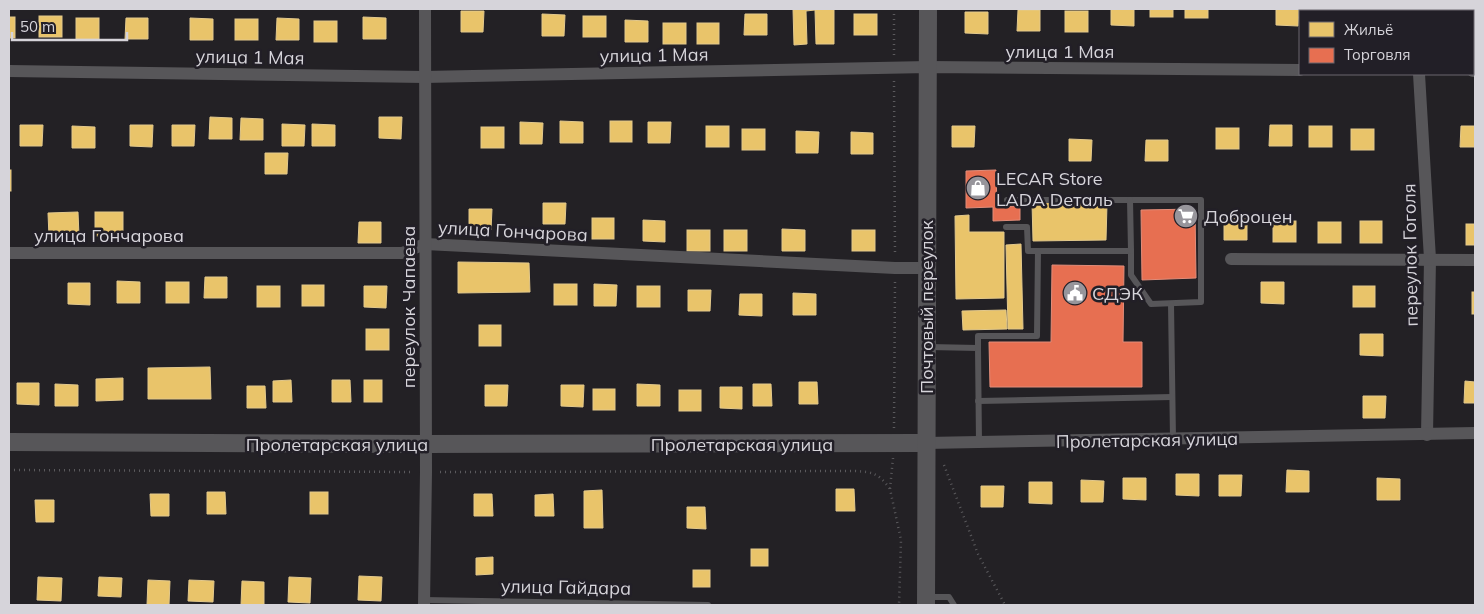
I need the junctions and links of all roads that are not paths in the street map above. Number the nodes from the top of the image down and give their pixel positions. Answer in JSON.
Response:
{"nodes":[{"id":1,"x":424,"y":9,"type":"edge"},
{"id":2,"x":928,"y":9,"type":"edge"},
{"id":3,"x":928,"y":67,"type":"junction"},
{"id":4,"x":1299,"y":70,"type":"edge"},
{"id":5,"x":9,"y":71,"type":"edge"},
{"id":6,"x":1419,"y":75,"type":"edge"},
{"id":7,"x":424,"y":77,"type":"junction"},
{"id":8,"x":1007,"y":200,"type":"dead end"},
{"id":9,"x":1130,"y":200,"type":"junction"},
{"id":10,"x":1006,"y":227,"type":"dead end"},
{"id":11,"x":425,"y":244,"type":"junction"},
{"id":12,"x":1038,"y":251,"type":"junction"},
{"id":13,"x":1130,"y":251,"type":"junction"},
{"id":14,"x":9,"y":253,"type":"edge"},
{"id":15,"x":1230,"y":259,"type":"dead end"},
{"id":16,"x":1430,"y":259,"type":"junction"},
{"id":17,"x":1475,"y":260,"type":"edge"},
{"id":18,"x":926,"y":268,"type":"junction"},
{"id":19,"x":1172,"y":304,"type":"junction"},
{"id":20,"x":926,"y":347,"type":"junction"},
{"id":21,"x":978,"y":348,"type":"junction"},
{"id":22,"x":1172,"y":397,"type":"junction"},
{"id":23,"x":978,"y":401,"type":"junction"},
{"id":24,"x":1475,"y":433,"type":"edge"},
{"id":25,"x":1427,"y":435,"type":"junction"},
{"id":26,"x":1173,"y":439,"type":"junction"},
{"id":27,"x":9,"y":442,"type":"edge"},
{"id":28,"x":979,"y":442,"type":"junction"},
{"id":29,"x":930,"y":443,"type":"junction"},
{"id":30,"x":425,"y":444,"type":"junction"},
{"id":31,"x":926,"y":601,"type":"edge"},
{"id":32,"x":424,"y":602,"type":"edge"},
{"id":33,"x":708,"y":605,"type":"edge"},
{"id":34,"x":954,"y":605,"type":"edge"}],
"edges":[{"from":1,"to":7,"type":"street","name":"переулок Чапаева"},
{"from":2,"to":3,"type":"main road","name":"Почтовый переулок"},
{"from":3,"to":4,"type":"street","name":"улица 1 Мая"},
{"from":3,"to":7,"type":"street","name":"улица 1 Мая"},
{"from":3,"to":18,"type":"main road","name":"Почтовый переулок"},
{"from":5,"to":7,"type":"street","name":"улица 1 Мая"},
{"from":6,"to":16,"type":"street","name":"переулок Гоголя"},
{"from":7,"to":11,"type":"street","name":"переулок Чапаева"},
{"from":8,"to":9,"type":"lane"},
{"from":9,"to":13,"type":"lane"},
{"from":9,"to":19,"type":"lane"},
{"from":10,"to":12,"type":"lane"},
{"from":11,"to":14,"type":"street","name":"улица Гончарова"},
{"from":11,"to":18,"type":"street","name":"улица Гончарова"},
{"from":11,"to":30,"type":"street","name":"переулок Чапаева"},
{"from":12,"to":13,"type":"lane"},
{"from":12,"to":21,"type":"lane"},
{"from":13,"to":19,"type":"lane"},
{"from":15,"to":16,"type":"street"},
{"from":16,"to":17,"type":"street"},
{"from":16,"to":25,"type":"street","name":"переулок Гоголя"},
{"from":18,"to":20,"type":"main road","name":"Почтовый переулок"},
{"from":19,"to":22,"type":"lane"},
{"from":20,"to":21,"type":"lane"},
{"from":20,"to":29,"type":"main road","name":"Почтовый переулок"},
{"from":21,"to":23,"type":"lane"},
{"from":22,"to":23,"type":"lane"},
{"from":22,"to":26,"type":"lane"},
{"from":23,"to":28,"type":"lane"},
{"from":24,"to":25,"type":"street","name":"Пролетарская улица"},
{"from":25,"to":26,"type":"street","name":"Пролетарская улица"},
{"from":26,"to":28,"type":"street","name":"Пролетарская улица"},
{"from":27,"to":30,"type":"main road","name":"Пролетарская улица"},
{"from":28,"to":29,"type":"street","name":"Пролетарская улица"},
{"from":29,"to":30,"type":"main road","name":"Пролетарская улица"},
{"from":29,"to":31,"type":"main road","name":"Почтовый переулок"},
{"from":30,"to":32,"type":"street","name":"переулок Чапаева"},
{"from":31,"to":34,"type":"lane"},
{"from":32,"to":33,"type":"lane","name":"улица Гайдара"}]}
